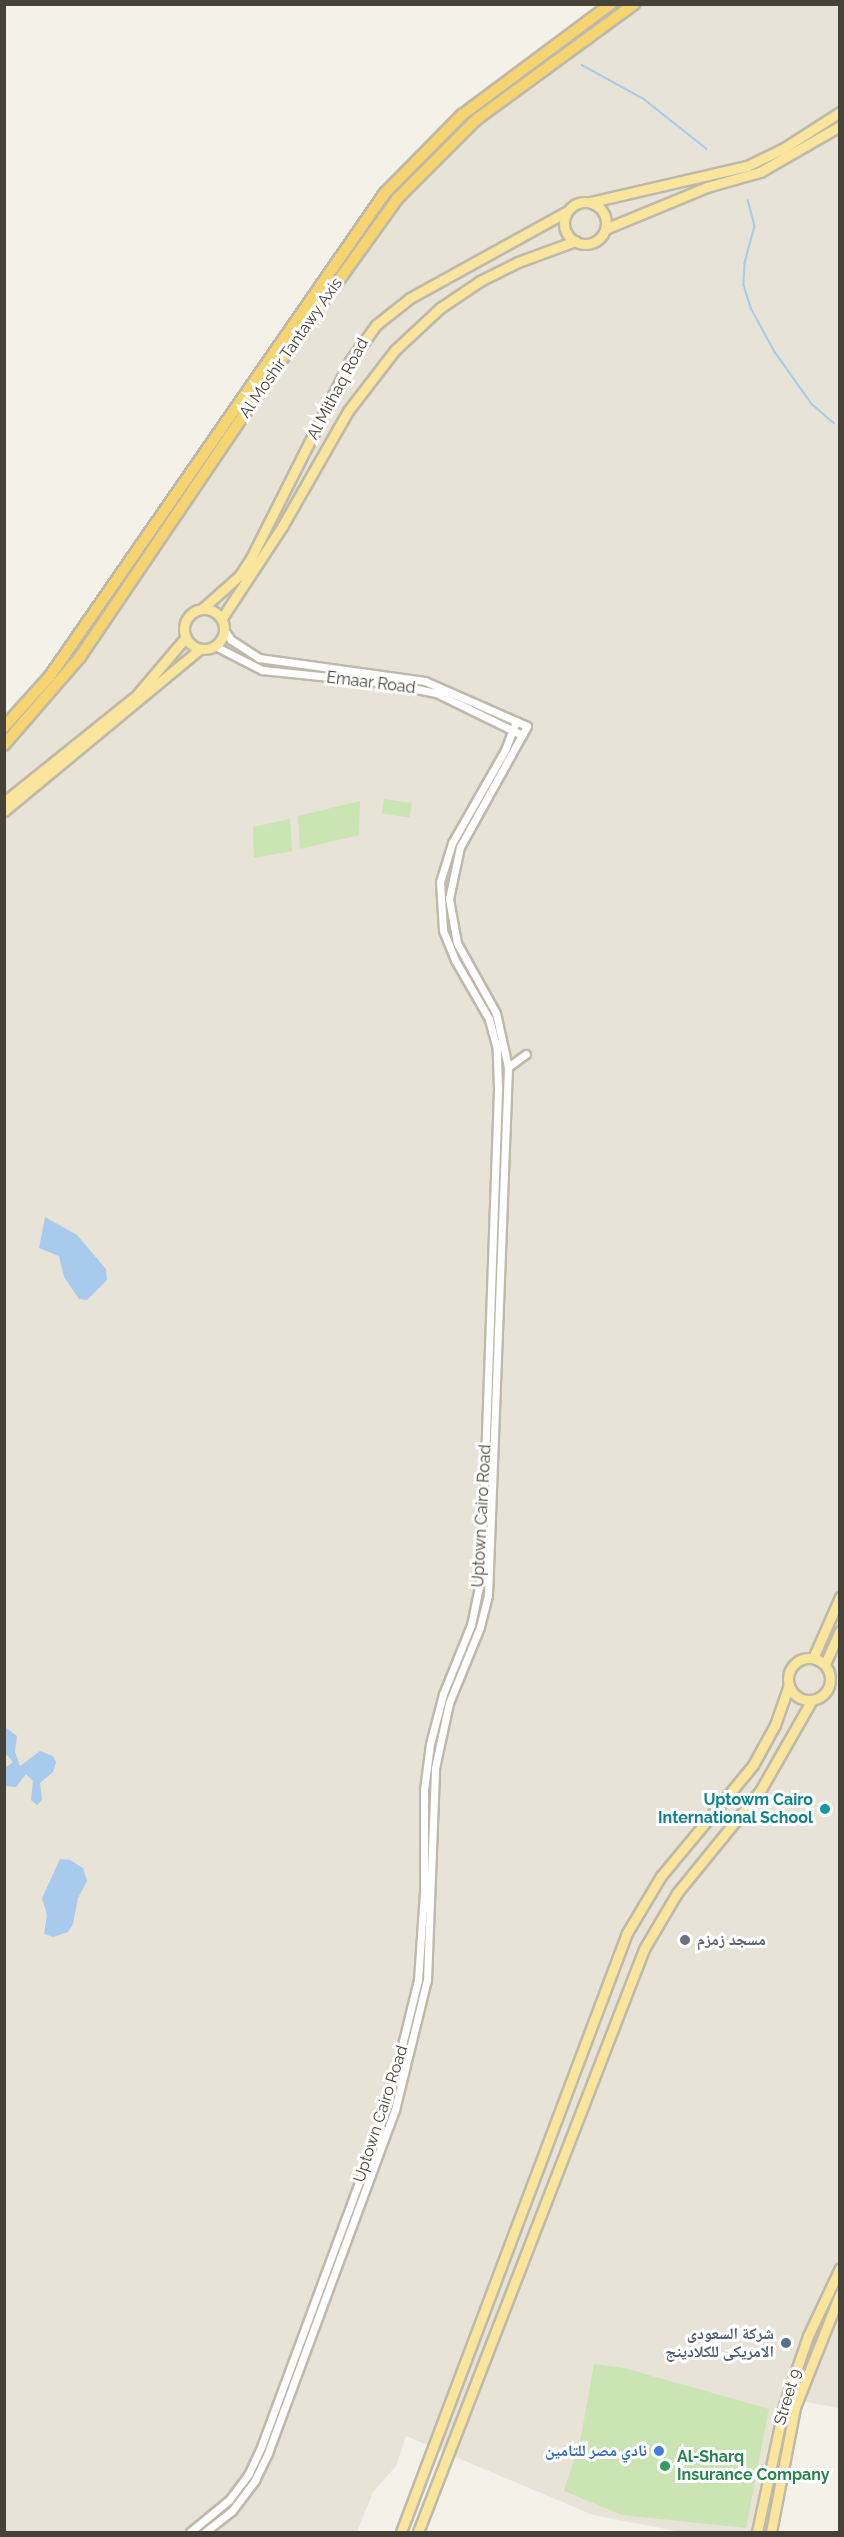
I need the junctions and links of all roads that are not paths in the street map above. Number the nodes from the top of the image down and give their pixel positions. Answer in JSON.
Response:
{"nodes":[{"id":1,"x":611,"y":4,"type":"edge"},
{"id":2,"x":634,"y":4,"type":"edge"},
{"id":3,"x":840,"y":112,"type":"edge"},
{"id":4,"x":840,"y":126,"type":"edge"},
{"id":5,"x":591,"y":202,"type":"junction"},
{"id":6,"x":566,"y":213,"type":"junction"},
{"id":7,"x":605,"y":229,"type":"junction"},
{"id":8,"x":575,"y":241,"type":"junction"},
{"id":9,"x":203,"y":608,"type":"junction"},
{"id":10,"x":222,"y":618,"type":"junction"},
{"id":11,"x":225,"y":632,"type":"junction"},
{"id":12,"x":186,"y":637,"type":"junction"},
{"id":13,"x":231,"y":640,"type":"junction"},
{"id":14,"x":220,"y":647,"type":"junction"},
{"id":15,"x":200,"y":649,"type":"junction"},
{"id":16,"x":516,"y":720,"type":"junction"},
{"id":17,"x":527,"y":726,"type":"joint"},
{"id":18,"x":4,"y":727,"type":"edge"},
{"id":19,"x":513,"y":730,"type":"junction"},
{"id":20,"x":522,"y":735,"type":"junction"},
{"id":21,"x":4,"y":745,"type":"edge"},
{"id":22,"x":487,"y":782,"type":"junction"},
{"id":23,"x":496,"y":784,"type":"junction"},
{"id":24,"x":4,"y":802,"type":"edge"},
{"id":25,"x":4,"y":811,"type":"edge"},
{"id":26,"x":470,"y":813,"type":"junction"},
{"id":27,"x":477,"y":817,"type":"junction"},
{"id":28,"x":457,"y":832,"type":"junction"},
{"id":29,"x":465,"y":837,"type":"junction"},
{"id":30,"x":489,"y":1019,"type":"junction"},
{"id":31,"x":506,"y":1049,"type":"junction"},
{"id":32,"x":526,"y":1054,"type":"dead end"},
{"id":33,"x":508,"y":1067,"type":"junction"},
{"id":34,"x":498,"y":1087,"type":"junction"},
{"id":35,"x":507,"y":1087,"type":"junction"},
{"id":36,"x":493,"y":1221,"type":"junction"},
{"id":37,"x":501,"y":1248,"type":"junction"},
{"id":38,"x":491,"y":1296,"type":"junction"},
{"id":39,"x":500,"y":1326,"type":"junction"},
{"id":40,"x":485,"y":1478,"type":"junction"},
{"id":41,"x":493,"y":1505,"type":"junction"},
{"id":42,"x":482,"y":1541,"type":"junction"},
{"id":43,"x":488,"y":1595,"type":"junction"},
{"id":44,"x":840,"y":1598,"type":"edge"},
{"id":45,"x":840,"y":1631,"type":"edge"},
{"id":46,"x":462,"y":1646,"type":"junction"},
{"id":47,"x":471,"y":1650,"type":"junction"},
{"id":48,"x":813,"y":1658,"type":"junction"},
{"id":49,"x":825,"y":1664,"type":"junction"},
{"id":50,"x":789,"y":1685,"type":"junction"},
{"id":51,"x":812,"y":1700,"type":"junction"},
{"id":52,"x":424,"y":1790,"type":"junction"},
{"id":53,"x":432,"y":1828,"type":"junction"},
{"id":54,"x":418,"y":1980,"type":"junction"},
{"id":55,"x":422,"y":2006,"type":"junction"},
{"id":56,"x":840,"y":2268,"type":"edge"},
{"id":57,"x":840,"y":2294,"type":"edge"},
{"id":58,"x":294,"y":2354,"type":"junction"},
{"id":59,"x":291,"y":2392,"type":"junction"},
{"id":60,"x":272,"y":2415,"type":"junction"},
{"id":61,"x":268,"y":2453,"type":"junction"},
{"id":62,"x":765,"y":2481,"type":"junction"},
{"id":63,"x":777,"y":2488,"type":"junction"},
{"id":64,"x":190,"y":2532,"type":"edge"},
{"id":65,"x":205,"y":2532,"type":"edge"},
{"id":66,"x":401,"y":2532,"type":"edge"},
{"id":67,"x":418,"y":2532,"type":"edge"},
{"id":68,"x":757,"y":2532,"type":"edge"},
{"id":69,"x":771,"y":2532,"type":"edge"}],
"edges":[{"from":1,"to":18,"type":"highway","name":"Al Moshir Tantawy Axis"},
{"from":2,"to":21,"type":"highway","name":"Al Moshir Tantawy Axis"},
{"from":3,"to":5,"type":"main road"},
{"from":4,"to":7,"type":"main road"},
{"from":5,"to":6,"type":"main road"},
{"from":5,"to":7,"type":"main road"},
{"from":6,"to":8,"type":"main road"},
{"from":6,"to":9,"type":"main road","name":"Al Mithaq Road"},
{"from":7,"to":8,"type":"main road"},
{"from":8,"to":10,"type":"main road","name":"Al Mithaq Road"},
{"from":9,"to":10,"type":"main road"},
{"from":9,"to":12,"type":"main road"},
{"from":10,"to":11,"type":"main road","name":"Emaar Road"},
{"from":11,"to":13,"type":"street","name":"Emaar Road"},
{"from":11,"to":14,"type":"main road"},
{"from":12,"to":15,"type":"main road"},
{"from":12,"to":24,"type":"main road"},
{"from":13,"to":14,"type":"street"},
{"from":13,"to":16,"type":"street","name":"Emaar Road"},
{"from":14,"to":15,"type":"main road"},
{"from":14,"to":19,"type":"street","name":"Emaar Road"},
{"from":15,"to":25,"type":"main road"},
{"from":16,"to":17,"type":"street","name":"Emaar Road"},
{"from":16,"to":19,"type":"street","name":"Uptown Cairo Road"},
{"from":17,"to":20,"type":"street","name":"Uptown Cairo Road"},
{"from":19,"to":20,"type":"street","name":"Emaar Road"},
{"from":19,"to":22,"type":"street","name":"Uptown Cairo Road"},
{"from":20,"to":23,"type":"street","name":"Uptown Cairo Road"},
{"from":22,"to":23,"type":"street"},
{"from":22,"to":26,"type":"street","name":"Uptown Cairo Road"},
{"from":23,"to":27,"type":"street","name":"Uptown Cairo Road"},
{"from":26,"to":27,"type":"street"},
{"from":26,"to":28,"type":"street","name":"Uptown Cairo Road"},
{"from":27,"to":29,"type":"street","name":"Uptown Cairo Road"},
{"from":28,"to":29,"type":"street"},
{"from":28,"to":30,"type":"street","name":"Uptown Cairo Road"},
{"from":29,"to":31,"type":"street","name":"Uptown Cairo Road"},
{"from":30,"to":31,"type":"street"},
{"from":30,"to":34,"type":"street","name":"Uptown Cairo Road"},
{"from":31,"to":33,"type":"street","name":"Uptown Cairo Road"},
{"from":32,"to":33,"type":"street"},
{"from":33,"to":35,"type":"street","name":"Uptown Cairo Road"},
{"from":34,"to":35,"type":"street"},
{"from":34,"to":36,"type":"street","name":"Uptown Cairo Road"},
{"from":35,"to":37,"type":"street","name":"Uptown Cairo Road"},
{"from":36,"to":37,"type":"street"},
{"from":36,"to":38,"type":"street","name":"Uptown Cairo Road"},
{"from":37,"to":39,"type":"street","name":"Uptown Cairo Road"},
{"from":38,"to":39,"type":"street"},
{"from":38,"to":40,"type":"street","name":"Uptown Cairo Road"},
{"from":39,"to":41,"type":"street","name":"Uptown Cairo Road"},
{"from":40,"to":41,"type":"street"},
{"from":40,"to":42,"type":"street","name":"Uptown Cairo Road"},
{"from":41,"to":43,"type":"street","name":"Uptown Cairo Road"},
{"from":42,"to":43,"type":"street"},
{"from":42,"to":46,"type":"street","name":"Uptown Cairo Road"},
{"from":43,"to":47,"type":"street","name":"Uptown Cairo Road"},
{"from":44,"to":48,"type":"main road"},
{"from":45,"to":49,"type":"main road"},
{"from":46,"to":47,"type":"street"},
{"from":46,"to":52,"type":"street","name":"Uptown Cairo Road"},
{"from":47,"to":53,"type":"street","name":"Uptown Cairo Road"},
{"from":48,"to":49,"type":"main road"},
{"from":48,"to":50,"type":"main road"},
{"from":49,"to":51,"type":"main road"},
{"from":50,"to":51,"type":"main road"},
{"from":50,"to":66,"type":"main road"},
{"from":51,"to":67,"type":"main road"},
{"from":52,"to":53,"type":"street"},
{"from":52,"to":54,"type":"street","name":"Uptown Cairo Road"},
{"from":53,"to":55,"type":"street","name":"Uptown Cairo Road"},
{"from":54,"to":55,"type":"street"},
{"from":54,"to":58,"type":"street","name":"Uptown Cairo Road"},
{"from":55,"to":59,"type":"street","name":"Uptown Cairo Road"},
{"from":56,"to":62,"type":"main road","name":"Street 9"},
{"from":57,"to":63,"type":"main road","name":"Street 9"},
{"from":58,"to":59,"type":"street"},
{"from":58,"to":60,"type":"street","name":"Uptown Cairo Road"},
{"from":59,"to":61,"type":"street","name":"Uptown Cairo Road"},
{"from":60,"to":61,"type":"street"},
{"from":60,"to":64,"type":"street","name":"Uptown Cairo Road"},
{"from":61,"to":65,"type":"street","name":"Uptown Cairo Road"},
{"from":62,"to":63,"type":"main road"},
{"from":62,"to":68,"type":"main road","name":"Street 9"},
{"from":63,"to":69,"type":"main road","name":"Street 9"}]}
